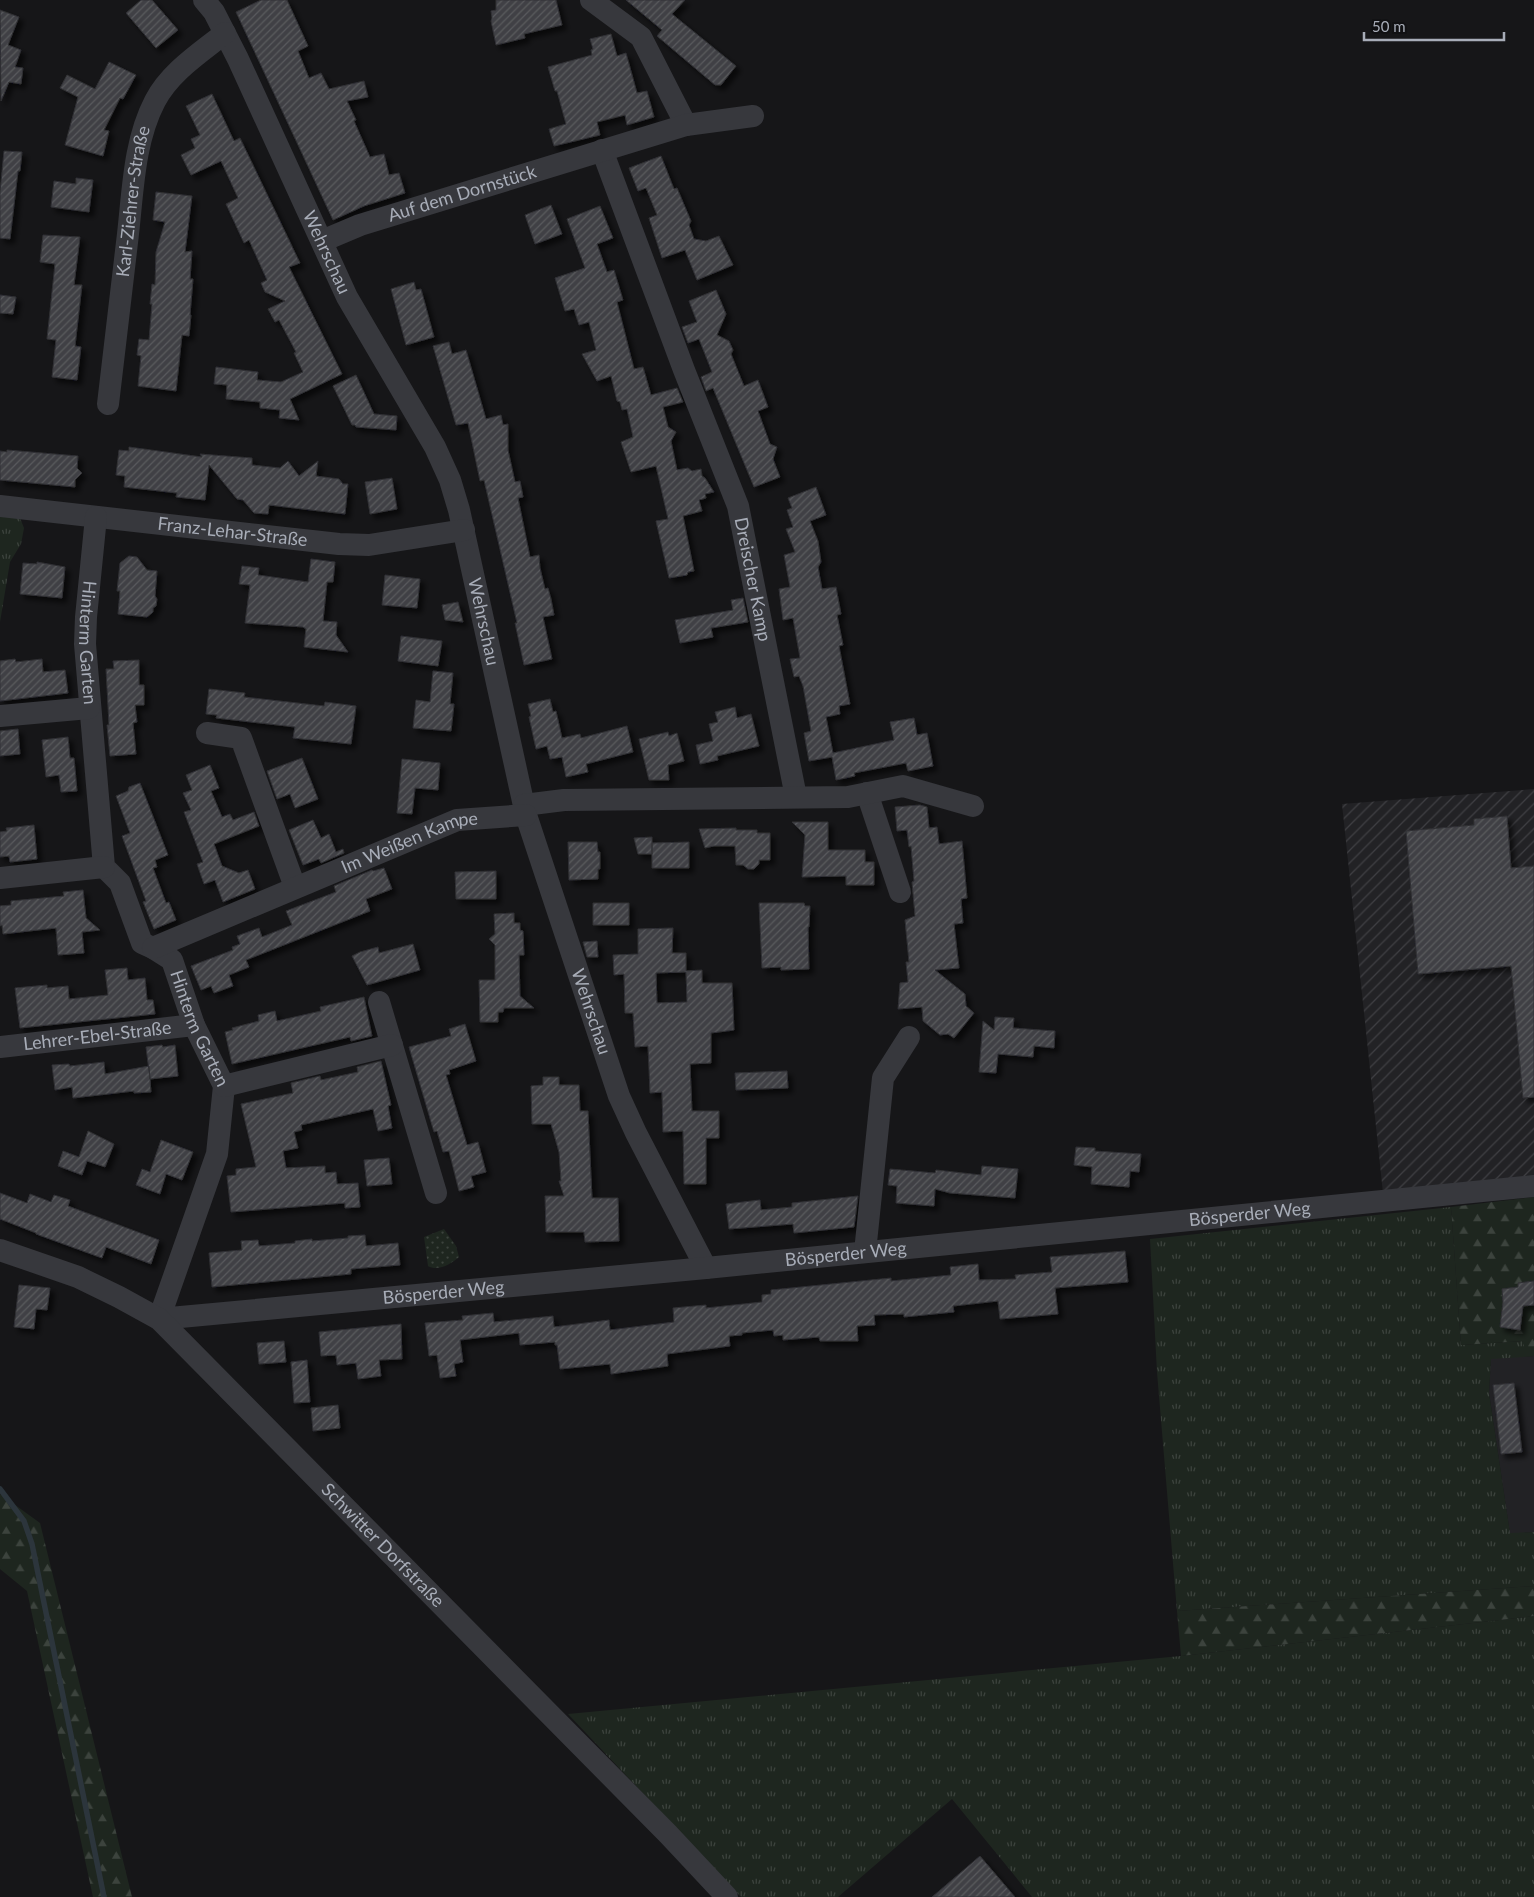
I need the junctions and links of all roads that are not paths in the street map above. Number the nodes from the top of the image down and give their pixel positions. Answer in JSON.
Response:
{"nodes":[{"id":1,"x":204,"y":0,"type":"edge"},
{"id":2,"x":591,"y":0,"type":"edge"},
{"id":3,"x":225,"y":33,"type":"junction"},
{"id":4,"x":753,"y":116,"type":"dead end"},
{"id":5,"x":686,"y":125,"type":"junction"},
{"id":6,"x":602,"y":150,"type":"junction"},
{"id":7,"x":322,"y":241,"type":"junction"},
{"id":8,"x":108,"y":404,"type":"dead end"},
{"id":9,"x":0,"y":506,"type":"edge"},
{"id":10,"x":96,"y":517,"type":"junction"},
{"id":11,"x":464,"y":530,"type":"junction"},
{"id":12,"x":90,"y":708,"type":"junction"},
{"id":13,"x":0,"y":716,"type":"edge"},
{"id":14,"x":207,"y":733,"type":"dead end"},
{"id":15,"x":868,"y":793,"type":"junction"},
{"id":16,"x":796,"y":797,"type":"junction"},
{"id":17,"x":973,"y":806,"type":"dead end"},
{"id":18,"x":525,"y":810,"type":"junction"},
{"id":19,"x":104,"y":867,"type":"junction"},
{"id":20,"x":0,"y":878,"type":"edge"},
{"id":21,"x":295,"y":887,"type":"junction"},
{"id":22,"x":900,"y":892,"type":"dead end"},
{"id":23,"x":153,"y":948,"type":"junction"},
{"id":24,"x":379,"y":1002,"type":"dead end"},
{"id":25,"x":194,"y":1025,"type":"junction"},
{"id":26,"x":909,"y":1037,"type":"dead end"},
{"id":27,"x":392,"y":1045,"type":"junction"},
{"id":28,"x":0,"y":1047,"type":"edge"},
{"id":29,"x":224,"y":1086,"type":"junction"},
{"id":30,"x":1534,"y":1186,"type":"edge"},
{"id":31,"x":436,"y":1193,"type":"dead end"},
{"id":32,"x":0,"y":1250,"type":"edge"},
{"id":33,"x":865,"y":1252,"type":"junction"},
{"id":34,"x":706,"y":1268,"type":"junction"},
{"id":35,"x":159,"y":1319,"type":"junction"},
{"id":36,"x":727,"y":1897,"type":"edge"}],
"edges":[{"from":1,"to":3,"type":"street","name":"Wehrschau"},
{"from":2,"to":5,"type":"street"},
{"from":3,"to":7,"type":"street","name":"Wehrschau"},
{"from":3,"to":8,"type":"street","name":"Karl-Ziehrer-Straße"},
{"from":4,"to":5,"type":"street","name":"Auf dem Dornstück"},
{"from":5,"to":6,"type":"street","name":"Auf dem Dornstück"},
{"from":6,"to":7,"type":"street","name":"Auf dem Dornstück"},
{"from":6,"to":16,"type":"street","name":"Dreischer Kamp"},
{"from":7,"to":11,"type":"street","name":"Wehrschau"},
{"from":9,"to":10,"type":"street","name":"Franz-Lehar-Straße"},
{"from":10,"to":11,"type":"street","name":"Franz-Lehar-Straße"},
{"from":10,"to":12,"type":"street","name":"Hinterm Garten"},
{"from":11,"to":18,"type":"street","name":"Wehrschau"},
{"from":12,"to":13,"type":"street"},
{"from":12,"to":19,"type":"street","name":"Hinterm Garten"},
{"from":14,"to":21,"type":"street"},
{"from":15,"to":16,"type":"street"},
{"from":15,"to":17,"type":"street"},
{"from":15,"to":22,"type":"street"},
{"from":16,"to":18,"type":"street"},
{"from":18,"to":21,"type":"street","name":"Im Weißen Kampe"},
{"from":18,"to":34,"type":"street","name":"Wehrschau"},
{"from":19,"to":20,"type":"street"},
{"from":19,"to":23,"type":"street","name":"Hinterm Garten"},
{"from":21,"to":23,"type":"street","name":"Im Weißen Kampe"},
{"from":23,"to":25,"type":"street","name":"Hinterm Garten"},
{"from":24,"to":27,"type":"street"},
{"from":25,"to":28,"type":"street","name":"Lehrer-Ebel-Straße"},
{"from":25,"to":29,"type":"street","name":"Hinterm Garten"},
{"from":26,"to":33,"type":"street"},
{"from":27,"to":29,"type":"street"},
{"from":27,"to":31,"type":"street"},
{"from":29,"to":35,"type":"street","name":"Hinterm Garten"},
{"from":30,"to":33,"type":"street","name":"Bösperder Weg"},
{"from":32,"to":35,"type":"street","name":"Schwitter Dorfstraße"},
{"from":33,"to":34,"type":"street","name":"Bösperder Weg"},
{"from":34,"to":35,"type":"street","name":"Bösperder Weg"},
{"from":35,"to":36,"type":"street","name":"Schwitter Dorfstraße"}]}
